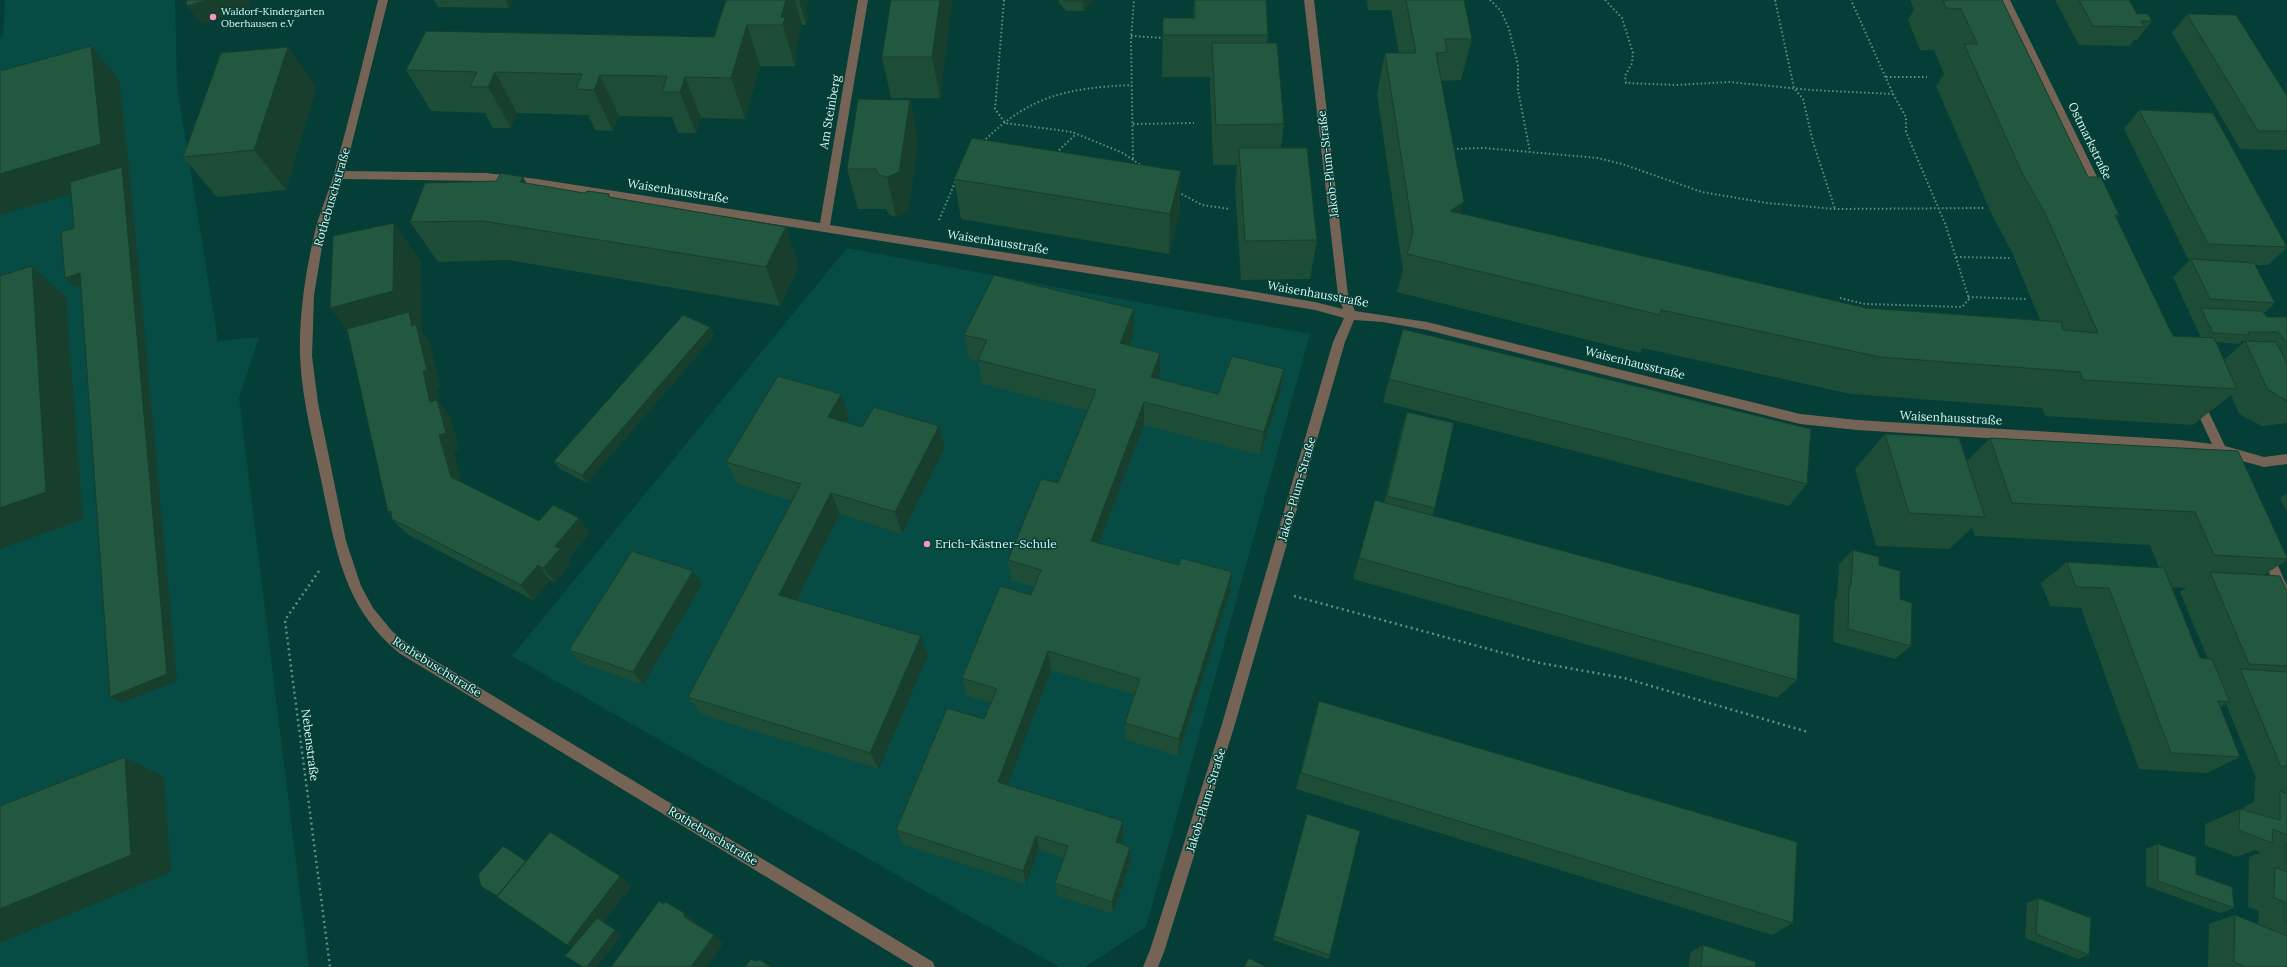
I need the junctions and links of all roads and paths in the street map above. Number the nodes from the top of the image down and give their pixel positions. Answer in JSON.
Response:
{"nodes":[{"id":1,"x":383,"y":0,"type":"edge"},
{"id":2,"x":863,"y":0,"type":"edge"},
{"id":3,"x":1004,"y":0,"type":"edge"},
{"id":4,"x":1134,"y":0,"type":"edge"},
{"id":5,"x":1309,"y":0,"type":"edge"},
{"id":6,"x":1490,"y":0,"type":"edge"},
{"id":7,"x":1605,"y":0,"type":"edge"},
{"id":8,"x":1775,"y":0,"type":"edge"},
{"id":9,"x":1851,"y":0,"type":"edge"},
{"id":10,"x":2005,"y":0,"type":"edge"},
{"id":11,"x":1131,"y":36,"type":"junction"},
{"id":12,"x":1171,"y":40,"type":"edge"},
{"id":13,"x":1886,"y":77,"type":"junction"},
{"id":14,"x":1927,"y":77,"type":"dead end"},
{"id":15,"x":1132,"y":85,"type":"junction"},
{"id":16,"x":1794,"y":88,"type":"junction"},
{"id":17,"x":1893,"y":94,"type":"junction"},
{"id":18,"x":1005,"y":123,"type":"junction"},
{"id":19,"x":1194,"y":123,"type":"dead end"},
{"id":20,"x":1133,"y":124,"type":"junction"},
{"id":21,"x":1077,"y":134,"type":"junction"},
{"id":22,"x":980,"y":144,"type":"edge"},
{"id":23,"x":1453,"y":149,"type":"edge"},
{"id":24,"x":1530,"y":152,"type":"junction"},
{"id":25,"x":1053,"y":156,"type":"edge"},
{"id":26,"x":1133,"y":159,"type":"junction"},
{"id":27,"x":1145,"y":168,"type":"edge"},
{"id":28,"x":339,"y":175,"type":"junction"},
{"id":29,"x":957,"y":178,"type":"edge"},
{"id":30,"x":1175,"y":189,"type":"edge"},
{"id":31,"x":2104,"y":200,"type":"edge"},
{"id":32,"x":1938,"y":207,"type":"junction"},
{"id":33,"x":1984,"y":208,"type":"dead end"},
{"id":34,"x":1230,"y":209,"type":"dead end"},
{"id":35,"x":1835,"y":209,"type":"junction"},
{"id":36,"x":824,"y":228,"type":"junction"},
{"id":37,"x":930,"y":244,"type":"junction"},
{"id":38,"x":1955,"y":257,"type":"junction"},
{"id":39,"x":2009,"y":258,"type":"dead end"},
{"id":40,"x":1968,"y":297,"type":"junction"},
{"id":41,"x":1840,"y":298,"type":"dead end"},
{"id":42,"x":2026,"y":299,"type":"dead end"},
{"id":43,"x":1351,"y":315,"type":"junction"},
{"id":44,"x":2194,"y":392,"type":"edge"},
{"id":45,"x":2220,"y":450,"type":"junction"},
{"id":46,"x":2287,"y":459,"type":"edge"},
{"id":47,"x":2227,"y":464,"type":"edge"},
{"id":48,"x":340,"y":541,"type":"junction"},
{"id":49,"x":2262,"y":543,"type":"edge"},
{"id":50,"x":1268,"y":589,"type":"junction"},
{"id":51,"x":2287,"y":600,"type":"edge"},
{"id":52,"x":1808,"y":732,"type":"dead end"},
{"id":53,"x":330,"y":967,"type":"edge"},
{"id":54,"x":928,"y":967,"type":"edge"},
{"id":55,"x":1150,"y":967,"type":"edge"}],
"edges":[{"from":1,"to":28,"type":"street","name":"Rothebuschstraße"},
{"from":2,"to":36,"type":"street","name":"Am Steinberg"},
{"from":3,"to":18,"type":"path"},
{"from":4,"to":11,"type":"path"},
{"from":5,"to":43,"type":"street","name":"Jakob-Plum-Straße"},
{"from":6,"to":24,"type":"path"},
{"from":7,"to":16,"type":"path"},
{"from":8,"to":16,"type":"path"},
{"from":9,"to":13,"type":"path"},
{"from":10,"to":31,"type":"street","name":"Ostmarkstraße"},
{"from":11,"to":12,"type":"path"},
{"from":11,"to":15,"type":"path"},
{"from":13,"to":14,"type":"path"},
{"from":13,"to":17,"type":"path"},
{"from":15,"to":18,"type":"path"},
{"from":15,"to":20,"type":"path"},
{"from":16,"to":17,"type":"path"},
{"from":16,"to":35,"type":"path"},
{"from":17,"to":32,"type":"path"},
{"from":18,"to":21,"type":"path"},
{"from":18,"to":22,"type":"path"},
{"from":19,"to":20,"type":"path"},
{"from":20,"to":26,"type":"path"},
{"from":21,"to":25,"type":"path"},
{"from":21,"to":26,"type":"path"},
{"from":23,"to":24,"type":"path"},
{"from":24,"to":35,"type":"path"},
{"from":26,"to":27,"type":"path"},
{"from":28,"to":36,"type":"street","name":"Waisenhausstraße"},
{"from":28,"to":48,"type":"street","name":"Rothebuschstraße"},
{"from":29,"to":37,"type":"path"},
{"from":30,"to":34,"type":"path"},
{"from":32,"to":33,"type":"path"},
{"from":32,"to":35,"type":"path"},
{"from":32,"to":38,"type":"path"},
{"from":36,"to":37,"type":"street","name":"Waisenhausstraße"},
{"from":37,"to":43,"type":"street","name":"Waisenhausstraße"},
{"from":38,"to":39,"type":"path"},
{"from":38,"to":40,"type":"path"},
{"from":40,"to":41,"type":"path"},
{"from":40,"to":42,"type":"path"},
{"from":43,"to":45,"type":"street","name":"Waisenhausstraße"},
{"from":43,"to":50,"type":"street","name":"Jakob-Plum-Straße"},
{"from":44,"to":45,"type":"street"},
{"from":45,"to":46,"type":"street","name":"Waisenhausstraße"},
{"from":45,"to":47,"type":"street"},
{"from":48,"to":53,"type":"path","name":"Nebenstraße"},
{"from":48,"to":54,"type":"street","name":"Rothebuschstraße"},
{"from":49,"to":51,"type":"street"},
{"from":50,"to":52,"type":"path"},
{"from":50,"to":55,"type":"street","name":"Jakob-Plum-Straße"}]}
